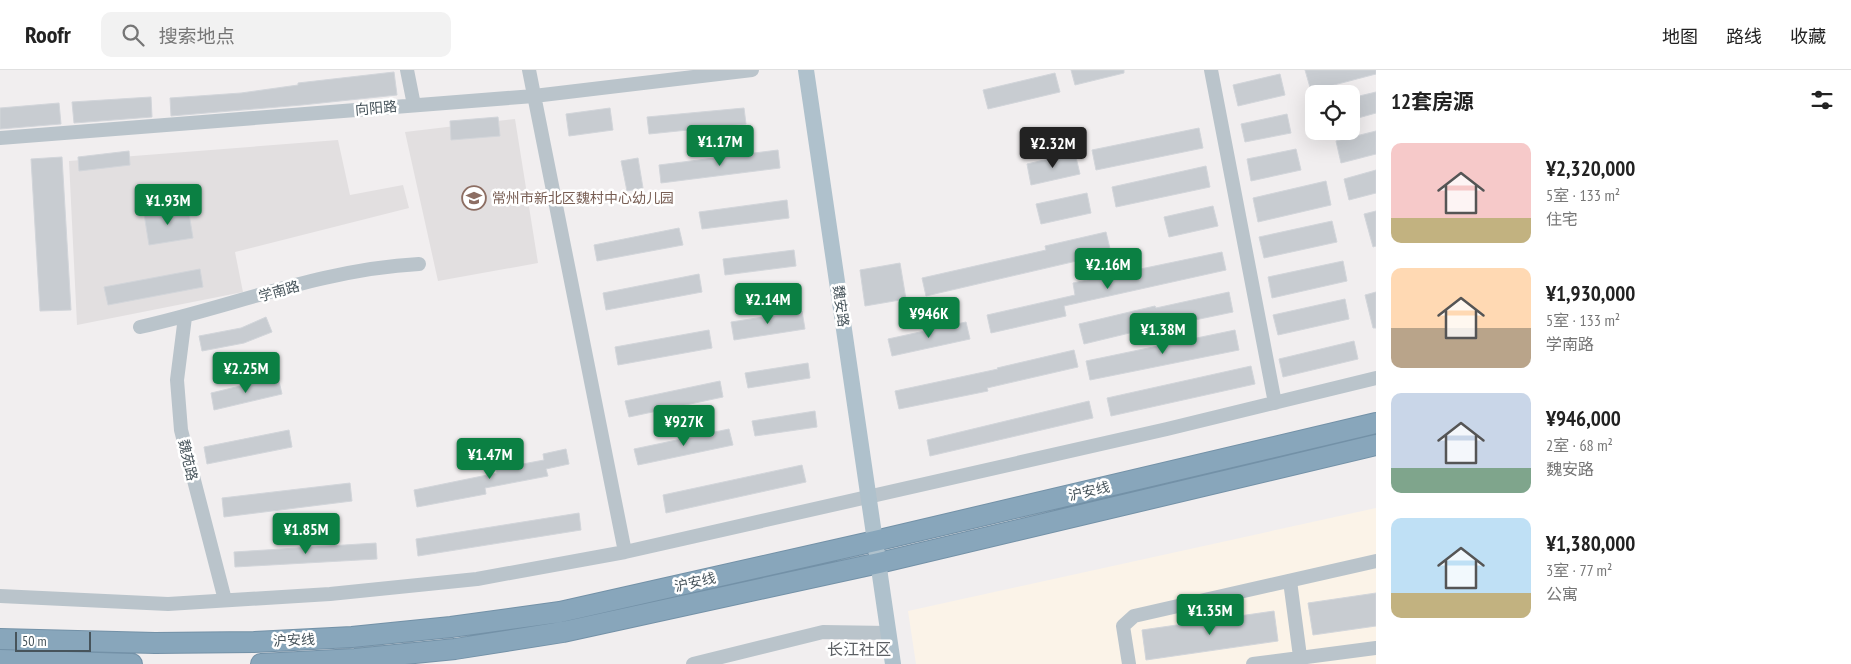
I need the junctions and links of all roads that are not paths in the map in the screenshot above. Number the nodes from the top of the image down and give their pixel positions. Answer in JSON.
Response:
{"nodes":[{"id":1,"x":407,"y":70,"type":"edge"},
{"id":2,"x":529,"y":70,"type":"edge"},
{"id":3,"x":752,"y":70,"type":"edge"},
{"id":4,"x":806,"y":70,"type":"edge"},
{"id":5,"x":1211,"y":70,"type":"edge"},
{"id":6,"x":534,"y":96,"type":"junction"},
{"id":7,"x":414,"y":105,"type":"junction"},
{"id":8,"x":0,"y":138,"type":"edge"},
{"id":9,"x":419,"y":264,"type":"dead end"},
{"id":10,"x":185,"y":317,"type":"junction"},
{"id":11,"x":140,"y":326,"type":"dead end"},
{"id":12,"x":1376,"y":378,"type":"edge"},
{"id":13,"x":1274,"y":402,"type":"junction"},
{"id":14,"x":1376,"y":423,"type":"edge"},
{"id":15,"x":1376,"y":445,"type":"edge"},
{"id":16,"x":869,"y":496,"type":"junction"},
{"id":17,"x":876,"y":541,"type":"junction"},
{"id":18,"x":625,"y":552,"type":"junction"},
{"id":19,"x":1376,"y":561,"type":"edge"},
{"id":20,"x":878,"y":563,"type":"junction"},
{"id":21,"x":1290,"y":581,"type":"junction"},
{"id":22,"x":0,"y":596,"type":"edge"},
{"id":23,"x":225,"y":600,"type":"junction"},
{"id":24,"x":889,"y":633,"type":"junction"},
{"id":25,"x":0,"y":639,"type":"edge"},
{"id":26,"x":1376,"y":648,"type":"edge"},
{"id":27,"x":0,"y":660,"type":"edge"},
{"id":28,"x":1301,"y":661,"type":"edge"},
{"id":29,"x":132,"y":664,"type":"edge"},
{"id":30,"x":260,"y":664,"type":"edge"},
{"id":31,"x":693,"y":664,"type":"edge"},
{"id":32,"x":893,"y":664,"type":"edge"},
{"id":33,"x":1129,"y":664,"type":"edge"},
{"id":34,"x":1253,"y":664,"type":"edge"}],
"edges":[{"from":1,"to":7,"type":"street"},
{"from":2,"to":6,"type":"street"},
{"from":3,"to":6,"type":"street","name":"向阳路"},
{"from":4,"to":16,"type":"main road","name":"魏安路"},
{"from":5,"to":13,"type":"street"},
{"from":6,"to":7,"type":"street","name":"向阳路"},
{"from":6,"to":18,"type":"street"},
{"from":7,"to":8,"type":"street","name":"向阳路"},
{"from":9,"to":10,"type":"street","name":"学南路"},
{"from":10,"to":11,"type":"street","name":"学南路"},
{"from":10,"to":23,"type":"street","name":"魏苑路"},
{"from":12,"to":13,"type":"street"},
{"from":13,"to":16,"type":"street"},
{"from":14,"to":17,"type":"highway","name":"沪安线"},
{"from":15,"to":20,"type":"highway","name":"沪安线"},
{"from":16,"to":17,"type":"main road","name":"魏安路"},
{"from":16,"to":18,"type":"street"},
{"from":17,"to":20,"type":"main road","name":"魏安路"},
{"from":17,"to":25,"type":"highway","name":"沪安线"},
{"from":18,"to":23,"type":"street"},
{"from":19,"to":21,"type":"street"},
{"from":20,"to":24,"type":"main road","name":"魏安路"},
{"from":20,"to":30,"type":"highway","name":"沪安线"},
{"from":21,"to":28,"type":"street"},
{"from":21,"to":33,"type":"street"},
{"from":22,"to":23,"type":"street"},
{"from":24,"to":31,"type":"street"},
{"from":24,"to":32,"type":"main road","name":"魏安路"},
{"from":26,"to":28,"type":"street"},
{"from":27,"to":29,"type":"highway"},
{"from":28,"to":34,"type":"street"}]}
